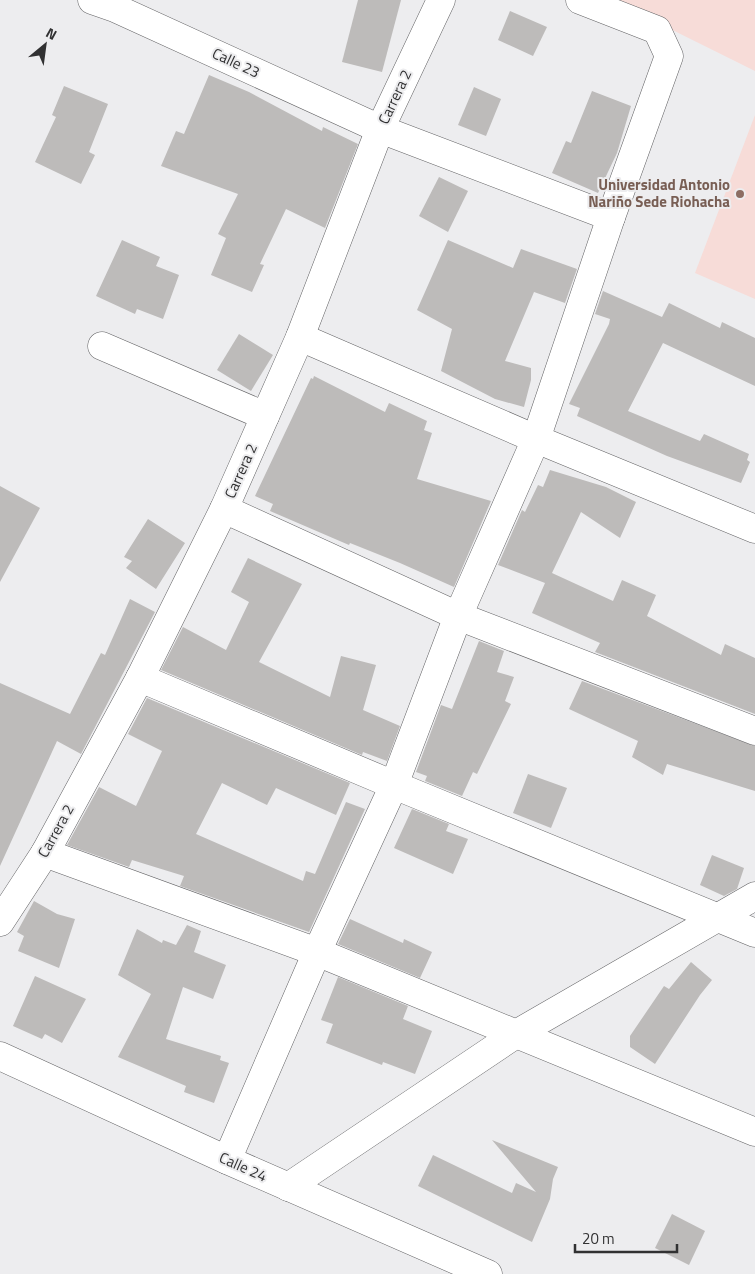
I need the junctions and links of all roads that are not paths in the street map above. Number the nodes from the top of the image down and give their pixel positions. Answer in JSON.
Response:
{"nodes":[{"id":1,"x":92,"y":0,"type":"edge"},
{"id":2,"x":441,"y":0,"type":"edge"},
{"id":3,"x":580,"y":0,"type":"edge"},
{"id":4,"x":380,"y":129,"type":"junction"},
{"id":5,"x":611,"y":217,"type":"junction"},
{"id":6,"x":300,"y":337,"type":"junction"},
{"id":7,"x":102,"y":346,"type":"dead end"},
{"id":8,"x":265,"y":416,"type":"junction"},
{"id":9,"x":536,"y":439,"type":"junction"},
{"id":10,"x":224,"y":509,"type":"junction"},
{"id":11,"x":755,"y":529,"type":"edge"},
{"id":12,"x":458,"y":616,"type":"junction"},
{"id":13,"x":140,"y":678,"type":"junction"},
{"id":14,"x":755,"y":731,"type":"edge"},
{"id":15,"x":394,"y":785,"type":"junction"},
{"id":16,"x":45,"y":853,"type":"junction"},
{"id":17,"x":755,"y":896,"type":"edge"},
{"id":18,"x":719,"y":919,"type":"junction"},
{"id":19,"x":0,"y":922,"type":"edge"},
{"id":20,"x":755,"y":933,"type":"edge"},
{"id":21,"x":317,"y":952,"type":"junction"},
{"id":22,"x":516,"y":1034,"type":"junction"},
{"id":23,"x":0,"y":1056,"type":"edge"},
{"id":24,"x":755,"y":1132,"type":"edge"},
{"id":25,"x":227,"y":1160,"type":"junction"},
{"id":26,"x":288,"y":1187,"type":"junction"},
{"id":27,"x":488,"y":1274,"type":"edge"}],
"edges":[{"from":1,"to":4,"type":"street","name":"Calle 23"},
{"from":2,"to":4,"type":"street","name":"Carrera 2"},
{"from":3,"to":5,"type":"street"},
{"from":4,"to":5,"type":"street","name":"Calle 23"},
{"from":4,"to":6,"type":"street","name":"Carrera 2"},
{"from":5,"to":9,"type":"street"},
{"from":6,"to":8,"type":"street","name":"Carrera 2"},
{"from":6,"to":9,"type":"street"},
{"from":7,"to":8,"type":"street"},
{"from":8,"to":10,"type":"street","name":"Carrera 2"},
{"from":9,"to":11,"type":"street"},
{"from":9,"to":12,"type":"street"},
{"from":10,"to":12,"type":"street"},
{"from":10,"to":13,"type":"street","name":"Carrera 2"},
{"from":12,"to":14,"type":"street"},
{"from":12,"to":15,"type":"street"},
{"from":13,"to":15,"type":"street"},
{"from":13,"to":16,"type":"street","name":"Carrera 2"},
{"from":15,"to":18,"type":"street"},
{"from":15,"to":21,"type":"street"},
{"from":16,"to":19,"type":"street","name":"Carrera 2"},
{"from":16,"to":21,"type":"street"},
{"from":17,"to":18,"type":"street"},
{"from":18,"to":20,"type":"street"},
{"from":18,"to":22,"type":"street"},
{"from":21,"to":22,"type":"street"},
{"from":21,"to":25,"type":"street"},
{"from":22,"to":24,"type":"street"},
{"from":22,"to":26,"type":"street"},
{"from":23,"to":25,"type":"street","name":"Calle 24"},
{"from":25,"to":26,"type":"street","name":"Calle 24"},
{"from":26,"to":27,"type":"street","name":"Calle 24"}]}
